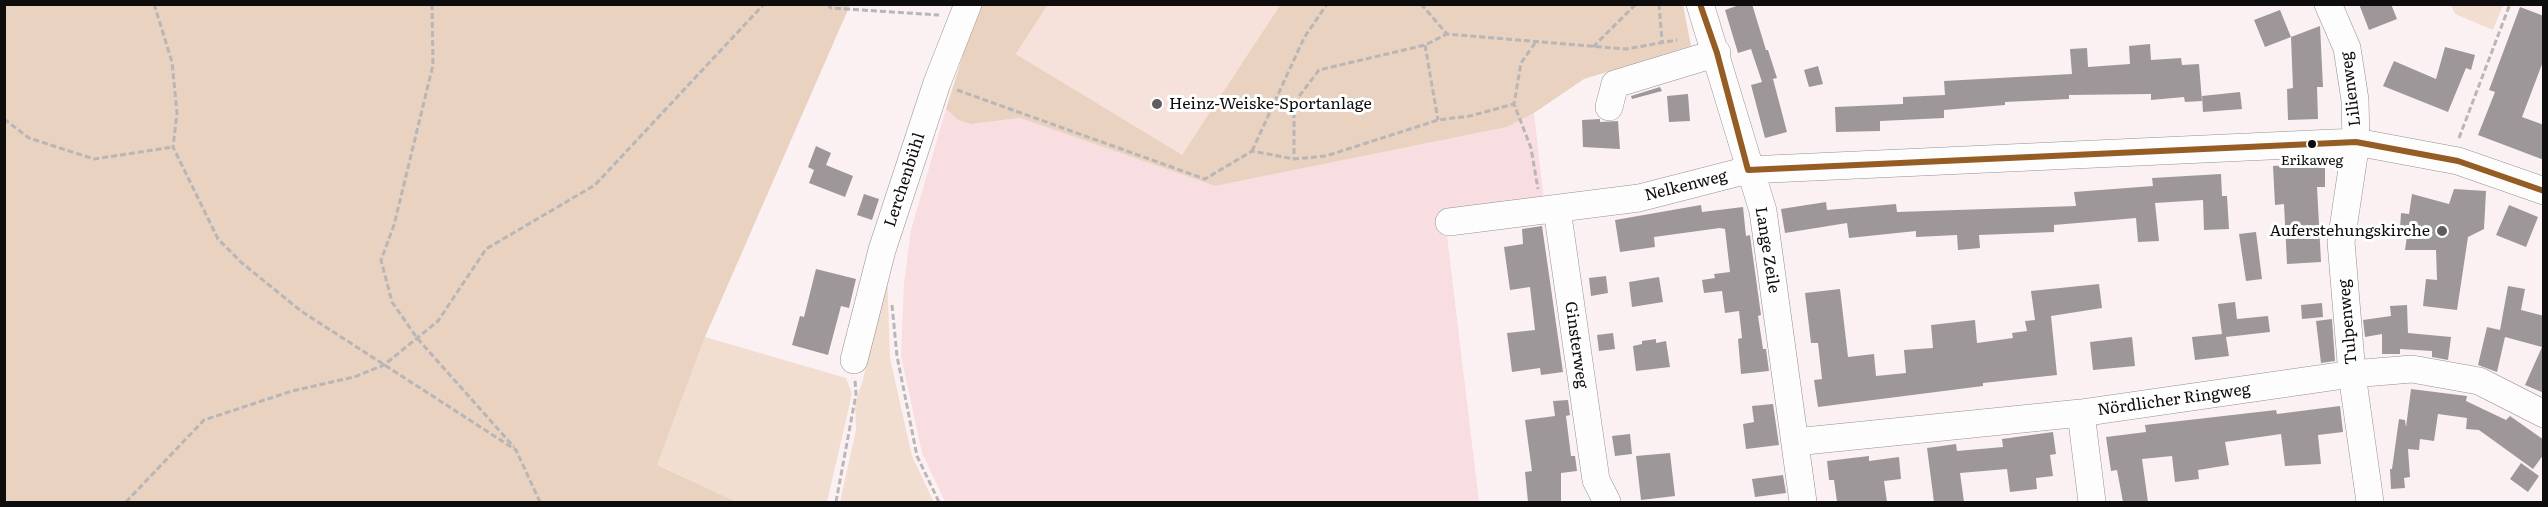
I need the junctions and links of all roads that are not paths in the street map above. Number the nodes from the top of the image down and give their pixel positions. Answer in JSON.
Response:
{"nodes":[{"id":1,"x":1700,"y":4,"type":"edge"},
{"id":2,"x":2328,"y":4,"type":"edge"},
{"id":3,"x":965,"y":11,"type":"edge"},
{"id":4,"x":1714,"y":46,"type":"junction"},
{"id":5,"x":1609,"y":107,"type":"dead end"},
{"id":6,"x":2356,"y":142,"type":"junction"},
{"id":7,"x":1748,"y":170,"type":"junction"},
{"id":8,"x":2544,"y":191,"type":"edge"},
{"id":9,"x":1548,"y":210,"type":"junction"},
{"id":10,"x":1449,"y":222,"type":"dead end"},
{"id":11,"x":854,"y":360,"type":"road end"},
{"id":12,"x":2352,"y":374,"type":"junction"},
{"id":13,"x":2081,"y":413,"type":"junction"},
{"id":14,"x":2544,"y":414,"type":"edge"},
{"id":15,"x":1795,"y":442,"type":"junction"},
{"id":16,"x":1598,"y":495,"type":"edge"},
{"id":17,"x":1803,"y":502,"type":"edge"},
{"id":18,"x":2092,"y":502,"type":"edge"},
{"id":19,"x":2370,"y":502,"type":"edge"}],
"edges":[{"from":1,"to":4,"type":"street","name":"Lange Zeile"},
{"from":2,"to":6,"type":"street","name":"Lilienweg"},
{"from":3,"to":11,"type":"street","name":"Lerchenbühl"},
{"from":4,"to":5,"type":"street"},
{"from":4,"to":7,"type":"street","name":"Lange Zeile"},
{"from":6,"to":7,"type":"street","name":"Nelkenweg"},
{"from":6,"to":8,"type":"street"},
{"from":6,"to":12,"type":"street","name":"Tulpenweg"},
{"from":7,"to":9,"type":"street","name":"Nelkenweg"},
{"from":7,"to":15,"type":"street","name":"Lange Zeile"},
{"from":9,"to":10,"type":"street","name":"Nelkenweg"},
{"from":9,"to":16,"type":"street","name":"Ginsterweg"},
{"from":12,"to":13,"type":"street","name":"Nördlicher Ringweg"},
{"from":12,"to":14,"type":"street","name":"Nördlicher Ringweg"},
{"from":12,"to":19,"type":"street","name":"Tulpenweg"},
{"from":13,"to":15,"type":"street","name":"Nördlicher Ringweg"},
{"from":13,"to":18,"type":"street"},
{"from":15,"to":17,"type":"street","name":"Lange Zeile"}]}
